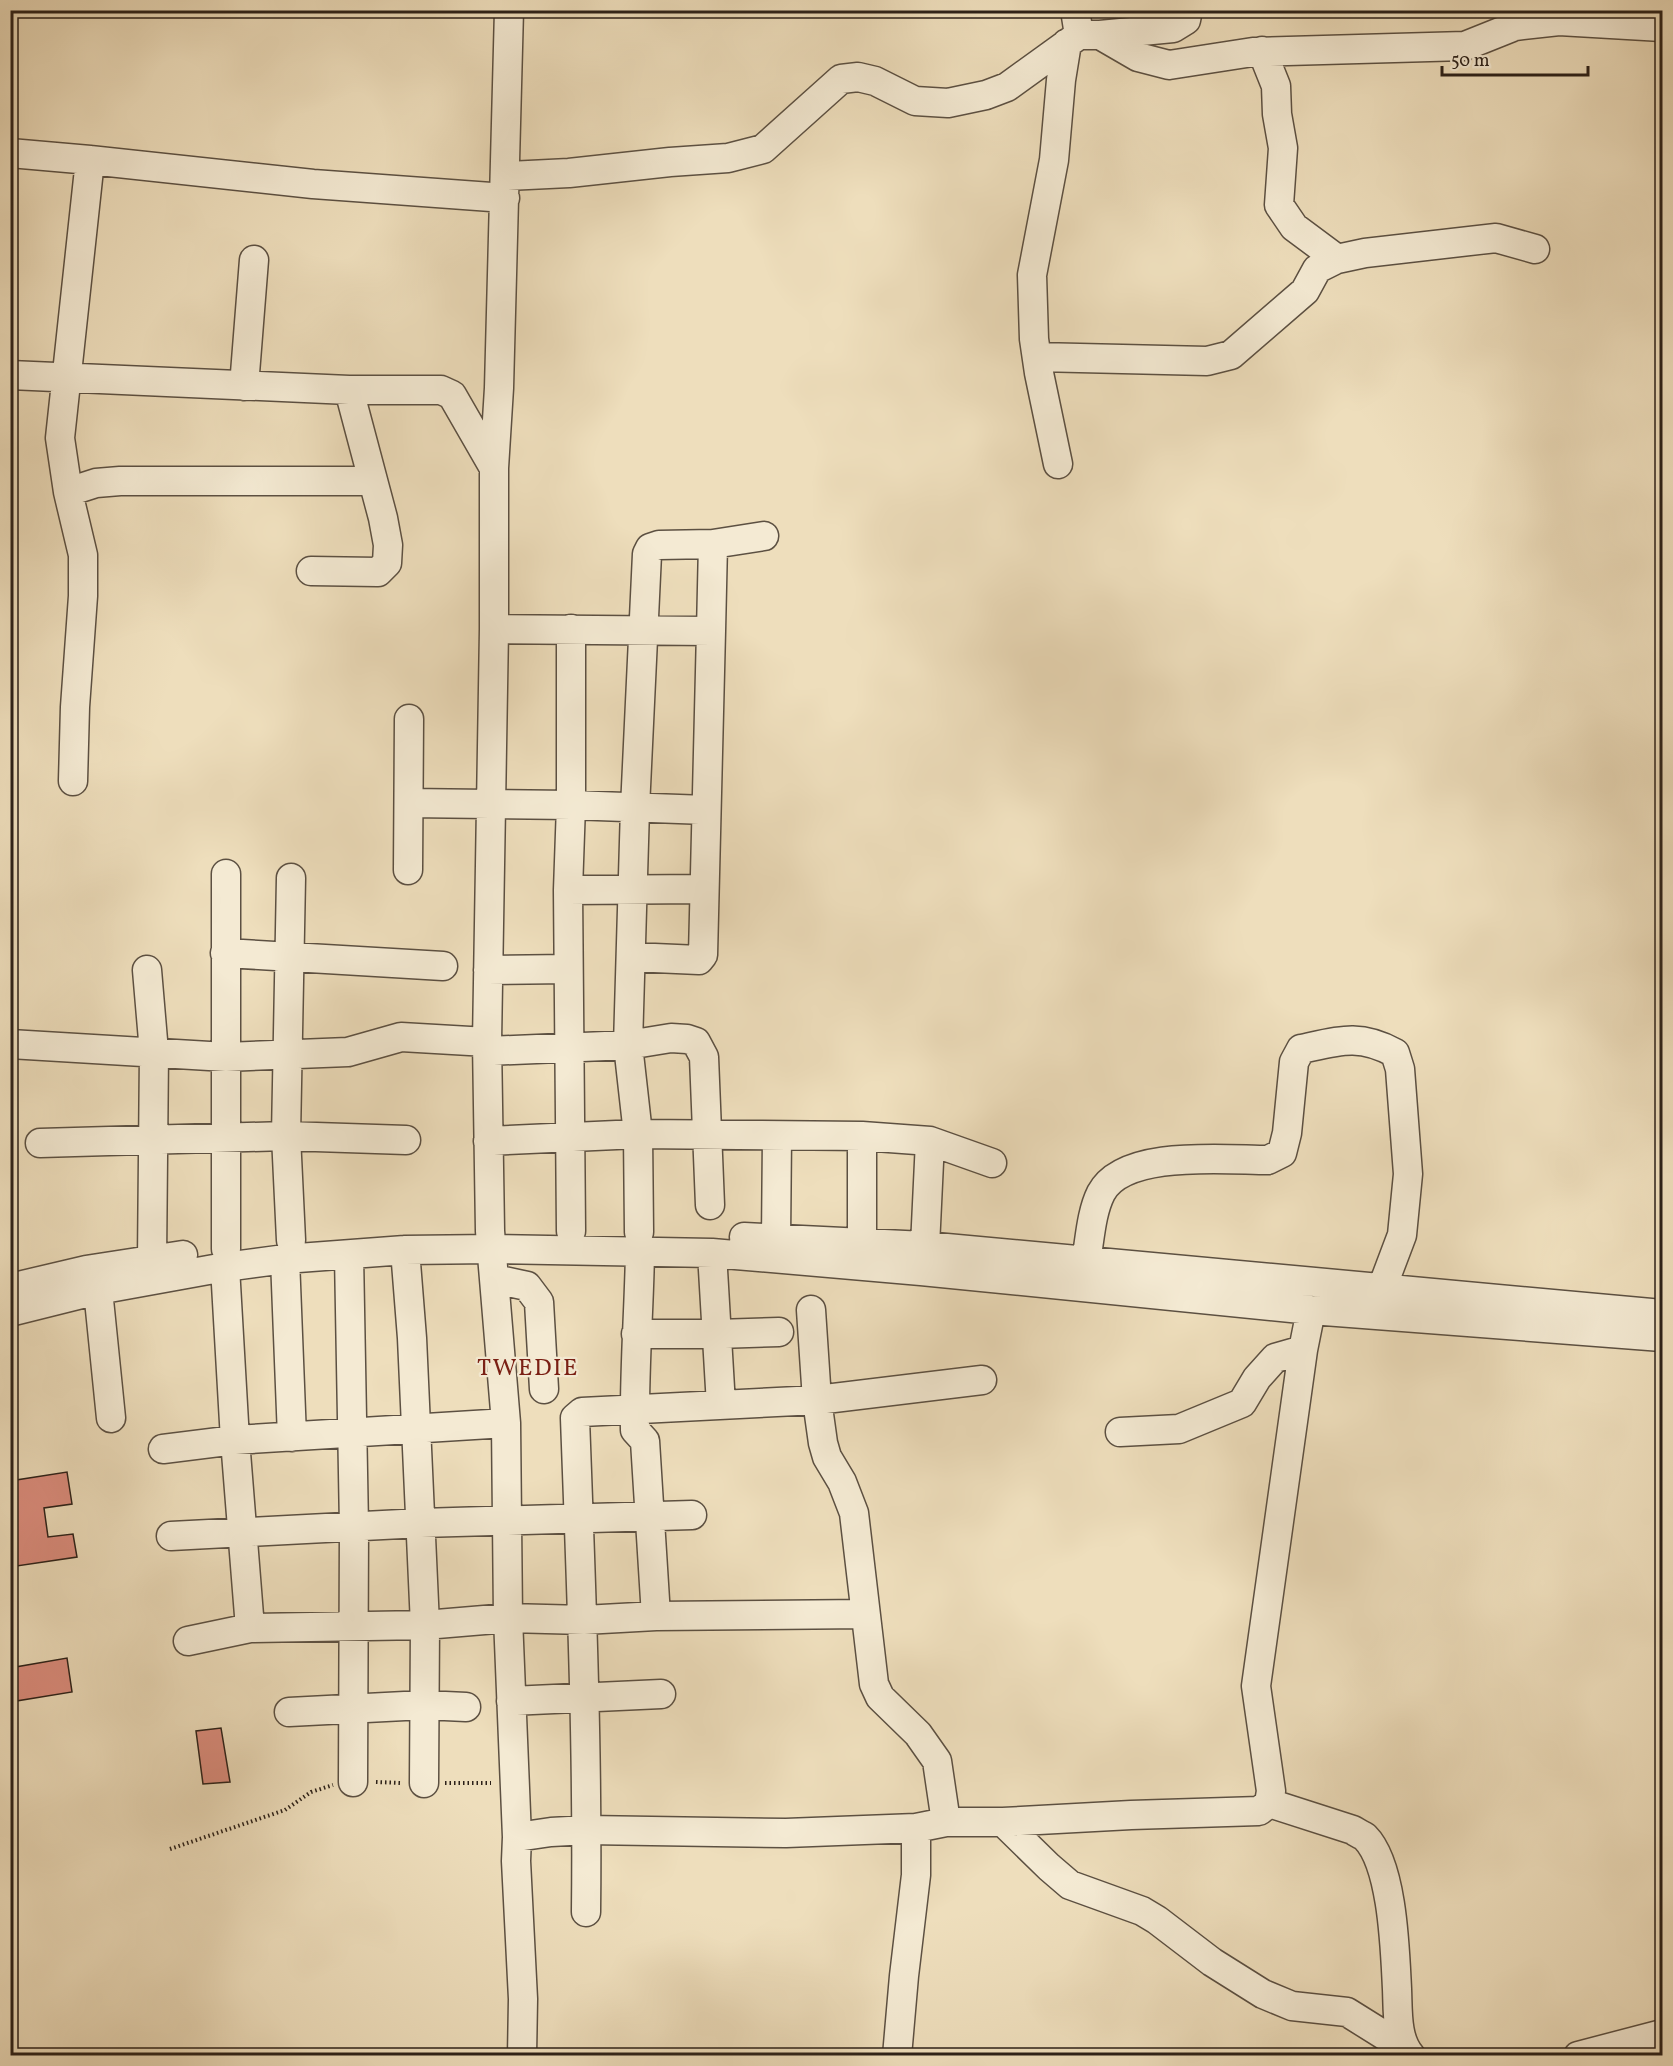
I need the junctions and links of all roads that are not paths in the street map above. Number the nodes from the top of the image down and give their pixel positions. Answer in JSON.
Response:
{"nodes":[{"id":1,"x":509,"y":10,"type":"edge"},
{"id":2,"x":1188,"y":10,"type":"edge"},
{"id":3,"x":1662,"y":27,"type":"edge"},
{"id":4,"x":1080,"y":31,"type":"edge"},
{"id":5,"x":1262,"y":51,"type":"junction"},
{"id":6,"x":10,"y":153,"type":"edge"},
{"id":7,"x":90,"y":160,"type":"junction"},
{"id":8,"x":505,"y":187,"type":"junction"},
{"id":9,"x":1535,"y":249,"type":"dead end"},
{"id":10,"x":1337,"y":259,"type":"junction"},
{"id":11,"x":254,"y":260,"type":"dead end"},
{"id":12,"x":1037,"y":357,"type":"junction"},
{"id":13,"x":10,"y":375,"type":"edge"},
{"id":14,"x":68,"y":379,"type":"junction"},
{"id":15,"x":244,"y":386,"type":"junction"},
{"id":16,"x":349,"y":390,"type":"junction"},
{"id":17,"x":1058,"y":464,"type":"dead end"},
{"id":18,"x":494,"y":468,"type":"junction"},
{"id":19,"x":372,"y":481,"type":"junction"},
{"id":20,"x":68,"y":492,"type":"junction"},
{"id":21,"x":764,"y":536,"type":"dead end"},
{"id":22,"x":713,"y":544,"type":"junction"},
{"id":23,"x":311,"y":571,"type":"dead end"},
{"id":24,"x":571,"y":628,"type":"junction"},
{"id":25,"x":494,"y":629,"type":"junction"},
{"id":26,"x":644,"y":631,"type":"junction"},
{"id":27,"x":711,"y":631,"type":"junction"},
{"id":28,"x":409,"y":719,"type":"dead end"},
{"id":29,"x":73,"y":781,"type":"dead end"},
{"id":30,"x":409,"y":803,"type":"junction"},
{"id":31,"x":490,"y":804,"type":"junction"},
{"id":32,"x":571,"y":805,"type":"junction"},
{"id":33,"x":635,"y":808,"type":"junction"},
{"id":34,"x":706,"y":810,"type":"junction"},
{"id":35,"x":408,"y":870,"type":"dead end"},
{"id":36,"x":225,"y":874,"type":"dead end"},
{"id":37,"x":291,"y":878,"type":"dead end"},
{"id":38,"x":704,"y":889,"type":"junction"},
{"id":39,"x":568,"y":890,"type":"junction"},
{"id":40,"x":633,"y":890,"type":"junction"},
{"id":41,"x":225,"y":953,"type":"junction"},
{"id":42,"x":289,"y":957,"type":"junction"},
{"id":43,"x":632,"y":957,"type":"junction"},
{"id":44,"x":443,"y":966,"type":"dead end"},
{"id":45,"x":568,"y":969,"type":"junction"},
{"id":46,"x":147,"y":970,"type":"dead end"},
{"id":47,"x":488,"y":970,"type":"junction"},
{"id":48,"x":10,"y":1044,"type":"edge"},
{"id":49,"x":628,"y":1045,"type":"junction"},
{"id":50,"x":568,"y":1046,"type":"junction"},
{"id":51,"x":487,"y":1047,"type":"junction"},
{"id":52,"x":154,"y":1052,"type":"junction"},
{"id":53,"x":288,"y":1056,"type":"junction"},
{"id":54,"x":226,"y":1058,"type":"junction"},
{"id":55,"x":638,"y":1134,"type":"junction"},
{"id":56,"x":707,"y":1135,"type":"junction"},
{"id":57,"x":286,"y":1136,"type":"junction"},
{"id":58,"x":777,"y":1136,"type":"junction"},
{"id":59,"x":862,"y":1136,"type":"junction"},
{"id":60,"x":570,"y":1137,"type":"junction"},
{"id":61,"x":225,"y":1138,"type":"junction"},
{"id":62,"x":152,"y":1139,"type":"junction"},
{"id":63,"x":406,"y":1140,"type":"dead end"},
{"id":64,"x":488,"y":1141,"type":"junction"},
{"id":65,"x":930,"y":1142,"type":"junction"},
{"id":66,"x":40,"y":1143,"type":"dead end"},
{"id":67,"x":992,"y":1164,"type":"dead end"},
{"id":68,"x":710,"y":1205,"type":"dead end"},
{"id":69,"x":572,"y":1232,"type":"junction"},
{"id":70,"x":776,"y":1239,"type":"junction"},
{"id":71,"x":491,"y":1240,"type":"junction"},
{"id":72,"x":639,"y":1242,"type":"junction"},
{"id":73,"x":861,"y":1243,"type":"junction"},
{"id":74,"x":925,"y":1246,"type":"junction"},
{"id":75,"x":288,"y":1250,"type":"junction"},
{"id":76,"x":405,"y":1250,"type":"junction"},
{"id":77,"x":712,"y":1253,"type":"junction"},
{"id":78,"x":349,"y":1255,"type":"junction"},
{"id":79,"x":225,"y":1258,"type":"junction"},
{"id":80,"x":152,"y":1260,"type":"junction"},
{"id":81,"x":1086,"y":1261,"type":"junction"},
{"id":82,"x":495,"y":1279,"type":"junction"},
{"id":83,"x":10,"y":1288,"type":"edge"},
{"id":84,"x":1383,"y":1288,"type":"junction"},
{"id":85,"x":98,"y":1290,"type":"junction"},
{"id":86,"x":811,"y":1310,"type":"dead end"},
{"id":87,"x":1311,"y":1310,"type":"junction"},
{"id":88,"x":10,"y":1312,"type":"edge"},
{"id":89,"x":1662,"y":1314,"type":"edge"},
{"id":90,"x":779,"y":1332,"type":"dead end"},
{"id":91,"x":636,"y":1334,"type":"junction"},
{"id":92,"x":717,"y":1334,"type":"junction"},
{"id":93,"x":1662,"y":1337,"type":"edge"},
{"id":94,"x":1303,"y":1350,"type":"junction"},
{"id":95,"x":982,"y":1380,"type":"dead end"},
{"id":96,"x":544,"y":1389,"type":"dead end"},
{"id":97,"x":817,"y":1400,"type":"junction"},
{"id":98,"x":722,"y":1405,"type":"junction"},
{"id":99,"x":635,"y":1409,"type":"junction"},
{"id":100,"x":111,"y":1418,"type":"dead end"},
{"id":101,"x":506,"y":1423,"type":"junction"},
{"id":102,"x":415,"y":1430,"type":"junction"},
{"id":103,"x":1120,"y":1432,"type":"dead end"},
{"id":104,"x":352,"y":1433,"type":"junction"},
{"id":105,"x":292,"y":1437,"type":"junction"},
{"id":106,"x":235,"y":1440,"type":"junction"},
{"id":107,"x":163,"y":1449,"type":"dead end"},
{"id":108,"x":692,"y":1515,"type":"dead end"},
{"id":109,"x":650,"y":1517,"type":"junction"},
{"id":110,"x":579,"y":1518,"type":"junction"},
{"id":111,"x":506,"y":1521,"type":"junction"},
{"id":112,"x":422,"y":1523,"type":"junction"},
{"id":113,"x":354,"y":1527,"type":"junction"},
{"id":114,"x":242,"y":1531,"type":"junction"},
{"id":115,"x":171,"y":1536,"type":"dead end"},
{"id":116,"x":865,"y":1614,"type":"junction"},
{"id":117,"x":656,"y":1616,"type":"junction"},
{"id":118,"x":508,"y":1618,"type":"junction"},
{"id":119,"x":584,"y":1620,"type":"junction"},
{"id":120,"x":425,"y":1624,"type":"junction"},
{"id":121,"x":354,"y":1625,"type":"junction"},
{"id":122,"x":250,"y":1628,"type":"junction"},
{"id":123,"x":188,"y":1641,"type":"dead end"},
{"id":124,"x":660,"y":1694,"type":"dead end"},
{"id":125,"x":585,"y":1696,"type":"junction"},
{"id":126,"x":511,"y":1701,"type":"junction"},
{"id":127,"x":424,"y":1705,"type":"junction"},
{"id":128,"x":466,"y":1707,"type":"dead end"},
{"id":129,"x":354,"y":1709,"type":"junction"},
{"id":130,"x":289,"y":1712,"type":"dead end"},
{"id":131,"x":353,"y":1782,"type":"dead end"},
{"id":132,"x":424,"y":1783,"type":"dead end"},
{"id":133,"x":1269,"y":1803,"type":"junction"},
{"id":134,"x":946,"y":1822,"type":"junction"},
{"id":135,"x":1003,"y":1822,"type":"junction"},
{"id":136,"x":916,"y":1828,"type":"junction"},
{"id":137,"x":587,"y":1830,"type":"junction"},
{"id":138,"x":517,"y":1836,"type":"junction"},
{"id":139,"x":586,"y":1912,"type":"dead end"},
{"id":140,"x":1662,"y":2034,"type":"edge"},
{"id":141,"x":1407,"y":2051,"type":"edge"},
{"id":142,"x":522,"y":2055,"type":"edge"},
{"id":143,"x":897,"y":2055,"type":"edge"},
{"id":144,"x":1578,"y":2055,"type":"edge"}],
"edges":[{"from":1,"to":8,"type":"street"},
{"from":2,"to":4,"type":"street"},
{"from":3,"to":5,"type":"street"},
{"from":4,"to":5,"type":"street"},
{"from":4,"to":8,"type":"street"},
{"from":4,"to":12,"type":"street"},
{"from":5,"to":10,"type":"street"},
{"from":6,"to":7,"type":"street"},
{"from":7,"to":8,"type":"street"},
{"from":7,"to":14,"type":"street"},
{"from":8,"to":18,"type":"street"},
{"from":9,"to":10,"type":"street"},
{"from":10,"to":12,"type":"street"},
{"from":11,"to":15,"type":"street"},
{"from":12,"to":17,"type":"street"},
{"from":13,"to":14,"type":"street"},
{"from":14,"to":15,"type":"street"},
{"from":14,"to":20,"type":"street"},
{"from":15,"to":16,"type":"street"},
{"from":16,"to":18,"type":"street"},
{"from":16,"to":19,"type":"street"},
{"from":18,"to":25,"type":"street"},
{"from":19,"to":20,"type":"street"},
{"from":19,"to":23,"type":"street"},
{"from":20,"to":29,"type":"street"},
{"from":21,"to":22,"type":"street"},
{"from":22,"to":26,"type":"street"},
{"from":22,"to":27,"type":"street"},
{"from":24,"to":25,"type":"street"},
{"from":24,"to":26,"type":"street"},
{"from":24,"to":32,"type":"street"},
{"from":25,"to":31,"type":"street"},
{"from":26,"to":27,"type":"street"},
{"from":26,"to":33,"type":"street"},
{"from":27,"to":34,"type":"street"},
{"from":28,"to":30,"type":"street"},
{"from":30,"to":31,"type":"street"},
{"from":30,"to":35,"type":"street"},
{"from":31,"to":32,"type":"street"},
{"from":31,"to":47,"type":"street"},
{"from":32,"to":33,"type":"street"},
{"from":32,"to":39,"type":"street"},
{"from":33,"to":34,"type":"street"},
{"from":33,"to":40,"type":"street"},
{"from":34,"to":38,"type":"street"},
{"from":36,"to":41,"type":"street"},
{"from":37,"to":42,"type":"street"},
{"from":38,"to":40,"type":"street"},
{"from":38,"to":43,"type":"street"},
{"from":39,"to":40,"type":"street"},
{"from":39,"to":45,"type":"street"},
{"from":40,"to":43,"type":"street"},
{"from":41,"to":42,"type":"street"},
{"from":41,"to":54,"type":"street"},
{"from":42,"to":44,"type":"street"},
{"from":42,"to":53,"type":"street"},
{"from":43,"to":49,"type":"street"},
{"from":45,"to":47,"type":"street"},
{"from":45,"to":50,"type":"street"},
{"from":46,"to":52,"type":"street"},
{"from":47,"to":51,"type":"street"},
{"from":48,"to":52,"type":"street"},
{"from":49,"to":50,"type":"street"},
{"from":49,"to":55,"type":"street"},
{"from":49,"to":56,"type":"street"},
{"from":50,"to":51,"type":"street"},
{"from":50,"to":60,"type":"street"},
{"from":51,"to":53,"type":"street"},
{"from":51,"to":64,"type":"street"},
{"from":52,"to":54,"type":"street"},
{"from":52,"to":62,"type":"street"},
{"from":53,"to":54,"type":"street"},
{"from":53,"to":57,"type":"street"},
{"from":54,"to":61,"type":"street"},
{"from":55,"to":56,"type":"street"},
{"from":55,"to":60,"type":"street"},
{"from":55,"to":72,"type":"street"},
{"from":56,"to":58,"type":"street"},
{"from":56,"to":68,"type":"street"},
{"from":57,"to":61,"type":"street"},
{"from":57,"to":63,"type":"street"},
{"from":57,"to":75,"type":"street"},
{"from":58,"to":59,"type":"street"},
{"from":58,"to":70,"type":"street"},
{"from":59,"to":65,"type":"street"},
{"from":59,"to":73,"type":"street"},
{"from":60,"to":64,"type":"street"},
{"from":60,"to":69,"type":"street"},
{"from":61,"to":62,"type":"street"},
{"from":61,"to":79,"type":"street"},
{"from":62,"to":66,"type":"street"},
{"from":62,"to":80,"type":"street"},
{"from":64,"to":71,"type":"street"},
{"from":65,"to":67,"type":"street"},
{"from":65,"to":74,"type":"street"},
{"from":69,"to":71,"type":"street"},
{"from":69,"to":72,"type":"street"},
{"from":70,"to":72,"type":"street"},
{"from":70,"to":73,"type":"street"},
{"from":71,"to":72,"type":"street"},
{"from":71,"to":75,"type":"street"},
{"from":71,"to":76,"type":"street"},
{"from":71,"to":82,"type":"street"},
{"from":72,"to":77,"type":"street"},
{"from":72,"to":91,"type":"street"},
{"from":73,"to":74,"type":"street"},
{"from":74,"to":81,"type":"street"},
{"from":75,"to":78,"type":"street"},
{"from":75,"to":79,"type":"street"},
{"from":75,"to":105,"type":"street"},
{"from":76,"to":78,"type":"street"},
{"from":76,"to":102,"type":"street"},
{"from":77,"to":87,"type":"street"},
{"from":77,"to":92,"type":"street"},
{"from":78,"to":104,"type":"street"},
{"from":79,"to":80,"type":"street"},
{"from":79,"to":85,"type":"street"},
{"from":79,"to":106,"type":"street"},
{"from":80,"to":83,"type":"street"},
{"from":81,"to":84,"type":"street"},
{"from":81,"to":84,"type":"street"},
{"from":82,"to":96,"type":"street"},
{"from":82,"to":101,"type":"street"},
{"from":84,"to":89,"type":"street"},
{"from":85,"to":88,"type":"street"},
{"from":85,"to":100,"type":"street"},
{"from":86,"to":97,"type":"street"},
{"from":87,"to":93,"type":"street"},
{"from":87,"to":94,"type":"street"},
{"from":90,"to":92,"type":"street"},
{"from":91,"to":92,"type":"street"},
{"from":91,"to":99,"type":"street"},
{"from":92,"to":98,"type":"street"},
{"from":94,"to":103,"type":"street"},
{"from":94,"to":133,"type":"street"},
{"from":95,"to":97,"type":"street"},
{"from":97,"to":98,"type":"street"},
{"from":97,"to":116,"type":"street"},
{"from":98,"to":99,"type":"street"},
{"from":99,"to":109,"type":"street"},
{"from":99,"to":110,"type":"street"},
{"from":101,"to":102,"type":"street"},
{"from":101,"to":111,"type":"street"},
{"from":102,"to":104,"type":"street"},
{"from":102,"to":112,"type":"street"},
{"from":104,"to":105,"type":"street"},
{"from":104,"to":113,"type":"street"},
{"from":105,"to":106,"type":"street"},
{"from":106,"to":107,"type":"street"},
{"from":106,"to":114,"type":"street"},
{"from":108,"to":109,"type":"street"},
{"from":109,"to":110,"type":"street"},
{"from":109,"to":117,"type":"street"},
{"from":110,"to":111,"type":"street"},
{"from":110,"to":119,"type":"street"},
{"from":111,"to":112,"type":"street"},
{"from":111,"to":118,"type":"street"},
{"from":112,"to":113,"type":"street"},
{"from":112,"to":120,"type":"street"},
{"from":113,"to":114,"type":"street"},
{"from":113,"to":121,"type":"street"},
{"from":114,"to":115,"type":"street"},
{"from":114,"to":122,"type":"street"},
{"from":116,"to":117,"type":"street"},
{"from":116,"to":134,"type":"street"},
{"from":117,"to":119,"type":"street"},
{"from":118,"to":119,"type":"street"},
{"from":118,"to":120,"type":"street"},
{"from":118,"to":126,"type":"street"},
{"from":119,"to":125,"type":"street"},
{"from":120,"to":121,"type":"street"},
{"from":120,"to":127,"type":"street"},
{"from":121,"to":122,"type":"street"},
{"from":121,"to":129,"type":"street"},
{"from":122,"to":123,"type":"street"},
{"from":124,"to":125,"type":"street"},
{"from":125,"to":126,"type":"street"},
{"from":125,"to":137,"type":"street"},
{"from":126,"to":138,"type":"street"},
{"from":127,"to":128,"type":"street"},
{"from":127,"to":129,"type":"street"},
{"from":127,"to":132,"type":"street"},
{"from":129,"to":130,"type":"street"},
{"from":129,"to":131,"type":"street"},
{"from":133,"to":135,"type":"street"},
{"from":133,"to":141,"type":"street"},
{"from":134,"to":135,"type":"street"},
{"from":134,"to":136,"type":"street"},
{"from":135,"to":141,"type":"street"},
{"from":136,"to":137,"type":"street"},
{"from":136,"to":143,"type":"street"},
{"from":137,"to":138,"type":"street"},
{"from":137,"to":139,"type":"street"},
{"from":138,"to":142,"type":"street"},
{"from":140,"to":144,"type":"street"}]}
